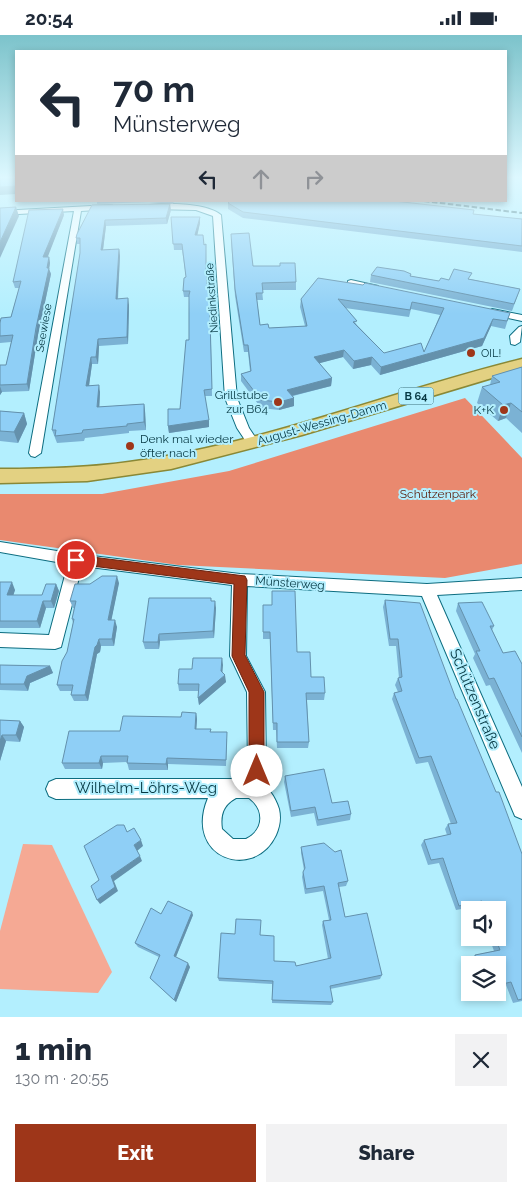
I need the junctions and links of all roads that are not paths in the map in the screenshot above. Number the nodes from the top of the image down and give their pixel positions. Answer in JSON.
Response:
{"nodes":[{"id":1,"x":76,"y":222,"type":"edge"},
{"id":2,"x":218,"y":222,"type":"edge"},
{"id":3,"x":351,"y":283,"type":"edge"},
{"id":4,"x":389,"y":291,"type":"edge"},
{"id":5,"x":481,"y":309,"type":"edge"},
{"id":6,"x":522,"y":318,"type":"edge"},
{"id":7,"x":522,"y":329,"type":"edge"},
{"id":8,"x":515,"y":342,"type":"dead end"},
{"id":9,"x":522,"y":364,"type":"edge"},
{"id":10,"x":253,"y":443,"type":"junction"},
{"id":11,"x":35,"y":453,"type":"dead end"},
{"id":12,"x":0,"y":476,"type":"edge"},
{"id":13,"x":0,"y":547,"type":"edge"},
{"id":14,"x":76,"y":560,"type":"junction"},
{"id":15,"x":240,"y":580,"type":"junction"},
{"id":16,"x":522,"y":585,"type":"edge"},
{"id":17,"x":427,"y":590,"type":"junction"},
{"id":18,"x":0,"y":640,"type":"edge"},
{"id":19,"x":56,"y":789,"type":"dead end"},
{"id":20,"x":522,"y":809,"type":"edge"}],
"edges":[{"from":1,"to":11,"type":"street","name":"Seewiese"},
{"from":2,"to":10,"type":"street","name":"Niedinkstraße"},
{"from":3,"to":4,"type":"street"},
{"from":5,"to":6,"type":"street"},
{"from":7,"to":8,"type":"street"},
{"from":9,"to":10,"type":"main road","name":"August-Wessing-Damm","number":"B 64"},
{"from":10,"to":12,"type":"main road","name":"August-Wessing-Damm","number":"B 64"},
{"from":13,"to":14,"type":"street","name":"Münsterweg"},
{"from":14,"to":15,"type":"street","name":"Münsterweg"},
{"from":14,"to":18,"type":"street"},
{"from":15,"to":17,"type":"street","name":"Münsterweg"},
{"from":15,"to":19,"type":"street","name":"Wilhelm-Löhrs-Weg"},
{"from":16,"to":17,"type":"street","name":"Münsterweg"},
{"from":17,"to":20,"type":"street","name":"Schützenstraße"}]}
